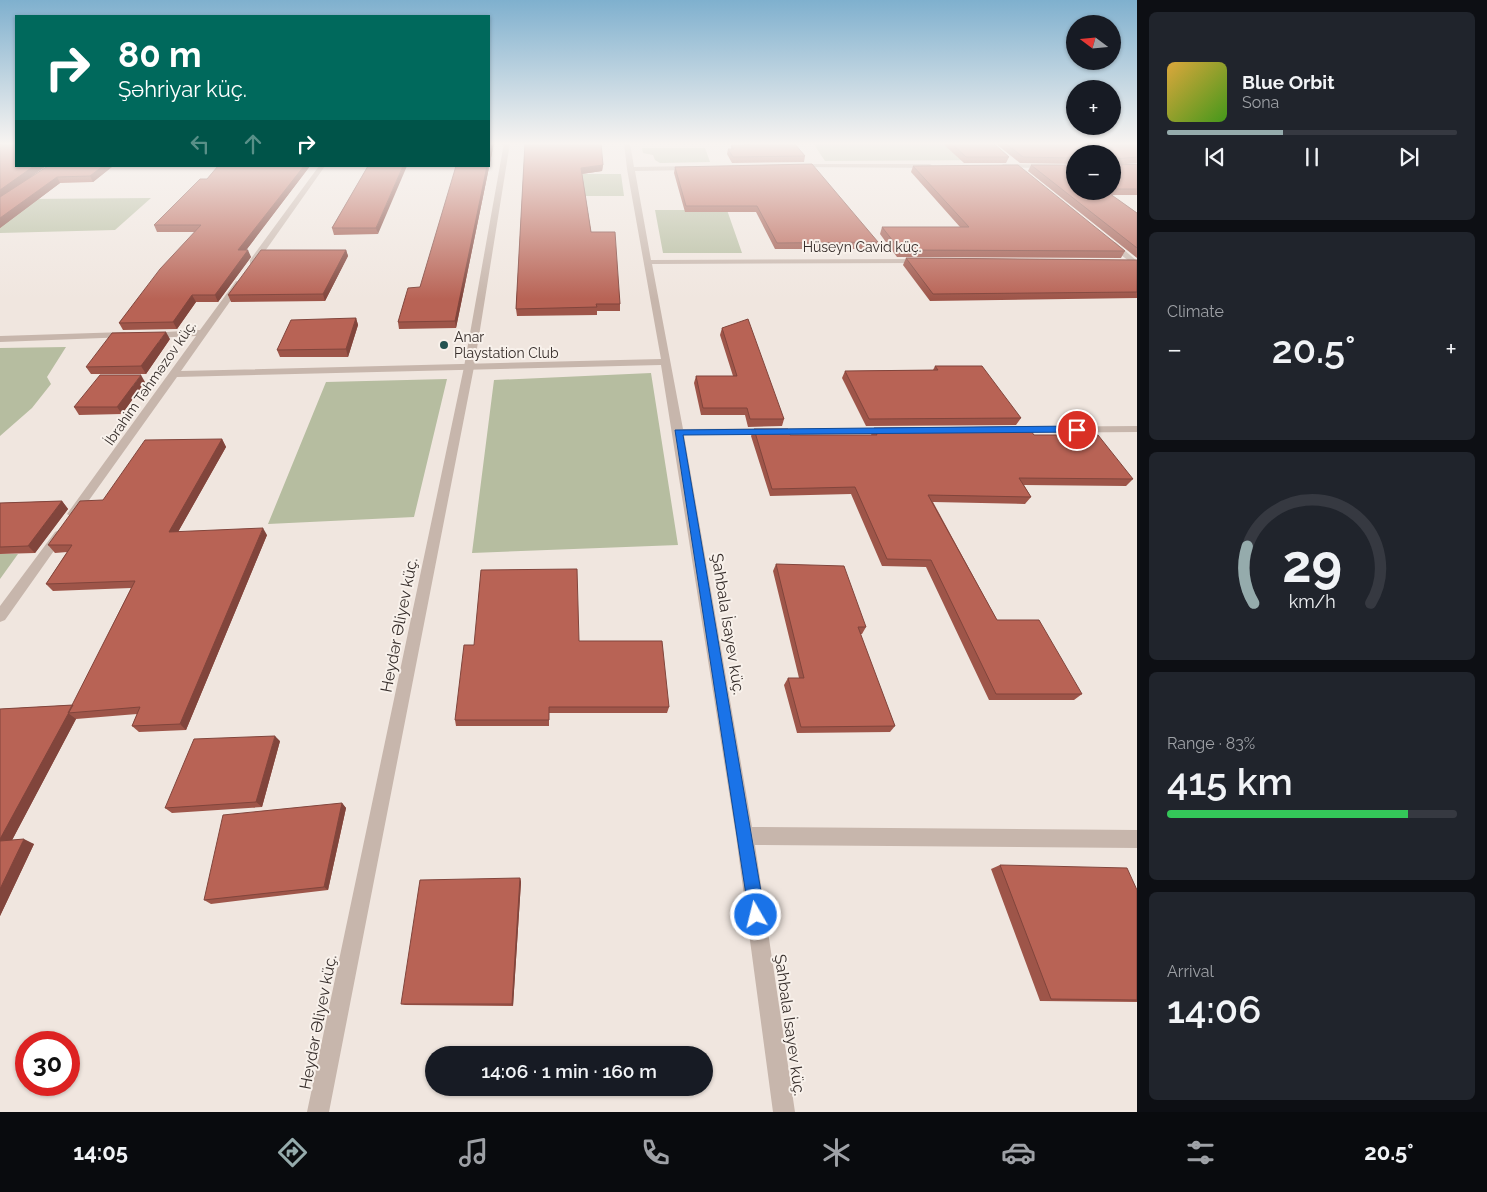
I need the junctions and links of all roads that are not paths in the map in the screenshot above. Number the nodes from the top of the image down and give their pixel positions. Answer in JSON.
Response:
{"nodes":[{"id":1,"x":301,"y":195,"type":"edge"},
{"id":2,"x":498,"y":195,"type":"edge"},
{"id":3,"x":635,"y":195,"type":"edge"},
{"id":4,"x":1104,"y":238,"type":"edge"},
{"id":5,"x":934,"y":261,"type":"edge"},
{"id":6,"x":647,"y":262,"type":"junction"},
{"id":7,"x":1124,"y":262,"type":"edge"},
{"id":8,"x":1136,"y":263,"type":"edge"},
{"id":9,"x":202,"y":333,"type":"junction"},
{"id":10,"x":0,"y":339,"type":"edge"},
{"id":11,"x":664,"y":362,"type":"junction"},
{"id":12,"x":468,"y":367,"type":"junction"},
{"id":13,"x":175,"y":374,"type":"junction"},
{"id":14,"x":1137,"y":429,"type":"edge"},
{"id":15,"x":997,"y":430,"type":"edge"},
{"id":16,"x":897,"y":431,"type":"edge"},
{"id":17,"x":678,"y":432,"type":"junction"},
{"id":18,"x":0,"y":616,"type":"edge"},
{"id":19,"x":745,"y":836,"type":"junction"},
{"id":20,"x":1137,"y":839,"type":"edge"},
{"id":21,"x":318,"y":1112,"type":"edge"},
{"id":22,"x":784,"y":1112,"type":"edge"}],
"edges":[{"from":1,"to":9,"type":"street","name":"İbrahim Təhməzov küç."},
{"from":2,"to":12,"type":"street","name":"Heydər Əliyev küç."},
{"from":3,"to":6,"type":"street","name":"Şahbala İsayev küç."},
{"from":4,"to":8,"type":"street"},
{"from":5,"to":6,"type":"street","name":"Hüseyn Cavid küç."},
{"from":6,"to":11,"type":"street","name":"Şahbala İsayev küç."},
{"from":7,"to":8,"type":"street"},
{"from":9,"to":10,"type":"street"},
{"from":9,"to":13,"type":"street","name":"İbrahim Təhməzov küç."},
{"from":11,"to":12,"type":"street"},
{"from":11,"to":17,"type":"street","name":"Şahbala İsayev küç."},
{"from":12,"to":13,"type":"street"},
{"from":12,"to":21,"type":"street","name":"Heydər Əliyev küç."},
{"from":13,"to":18,"type":"street","name":"İbrahim Təhməzov küç."},
{"from":14,"to":15,"type":"street"},
{"from":16,"to":17,"type":"street"},
{"from":17,"to":19,"type":"street","name":"Şahbala İsayev küç."},
{"from":19,"to":20,"type":"street"},
{"from":19,"to":22,"type":"street","name":"Şahbala İsayev küç."}]}
